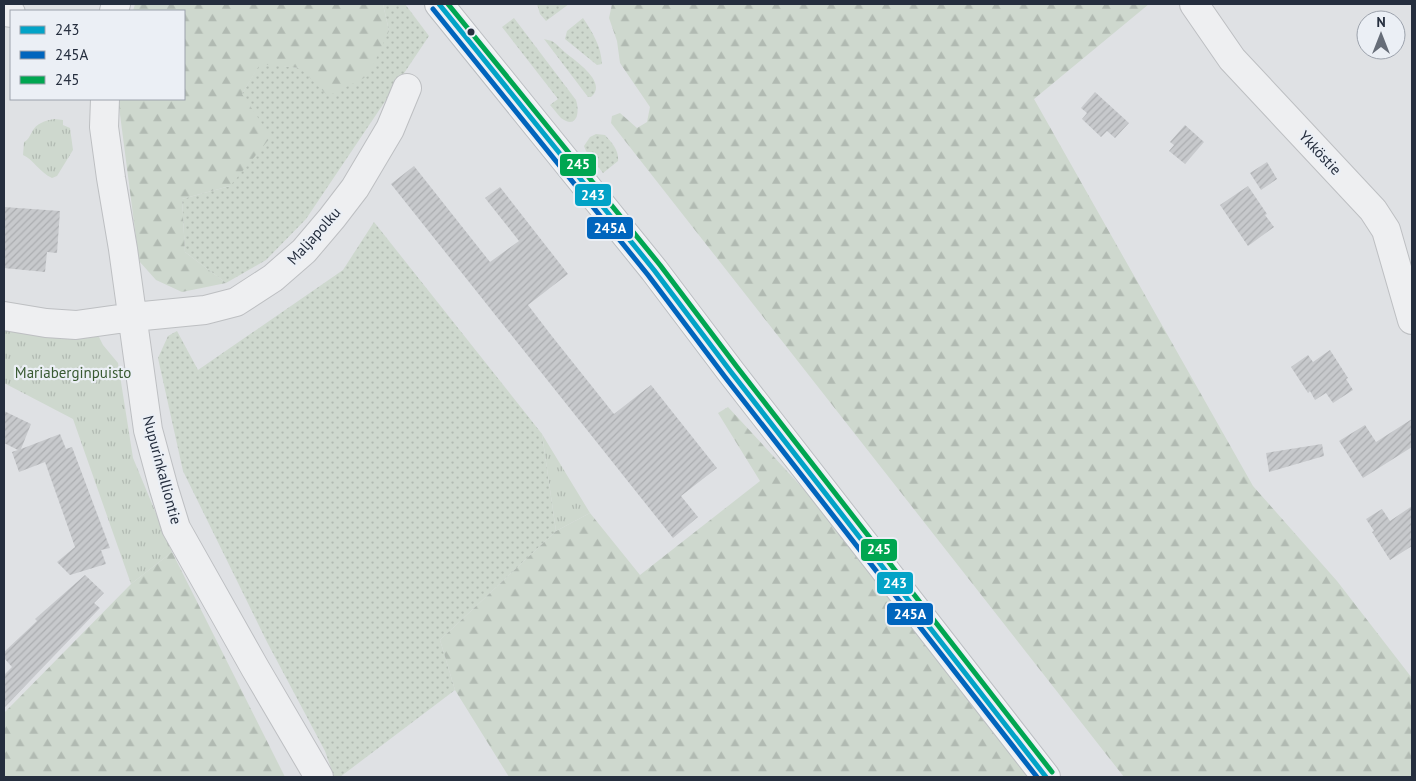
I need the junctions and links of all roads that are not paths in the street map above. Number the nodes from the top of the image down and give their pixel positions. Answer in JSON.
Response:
{"nodes":[{"id":1,"x":439,"y":4,"type":"edge"},
{"id":2,"x":1194,"y":4,"type":"edge"},
{"id":3,"x":407,"y":88,"type":"dead end"},
{"id":4,"x":105,"y":100,"type":"edge"},
{"id":5,"x":4,"y":316,"type":"edge"},
{"id":6,"x":133,"y":317,"type":"junction"},
{"id":7,"x":1412,"y":320,"type":"edge"},
{"id":8,"x":320,"y":777,"type":"edge"},
{"id":9,"x":1046,"y":777,"type":"edge"}],
"edges":[{"from":1,"to":9,"type":"main road"},
{"from":2,"to":7,"type":"street","name":"Ykköstie"},
{"from":3,"to":6,"type":"street","name":"Maljapolku"},
{"from":4,"to":6,"type":"street","name":"Nupurinkalliontie"},
{"from":5,"to":6,"type":"street","name":"Maljapolku"},
{"from":6,"to":8,"type":"street","name":"Nupurinkalliontie"}]}
